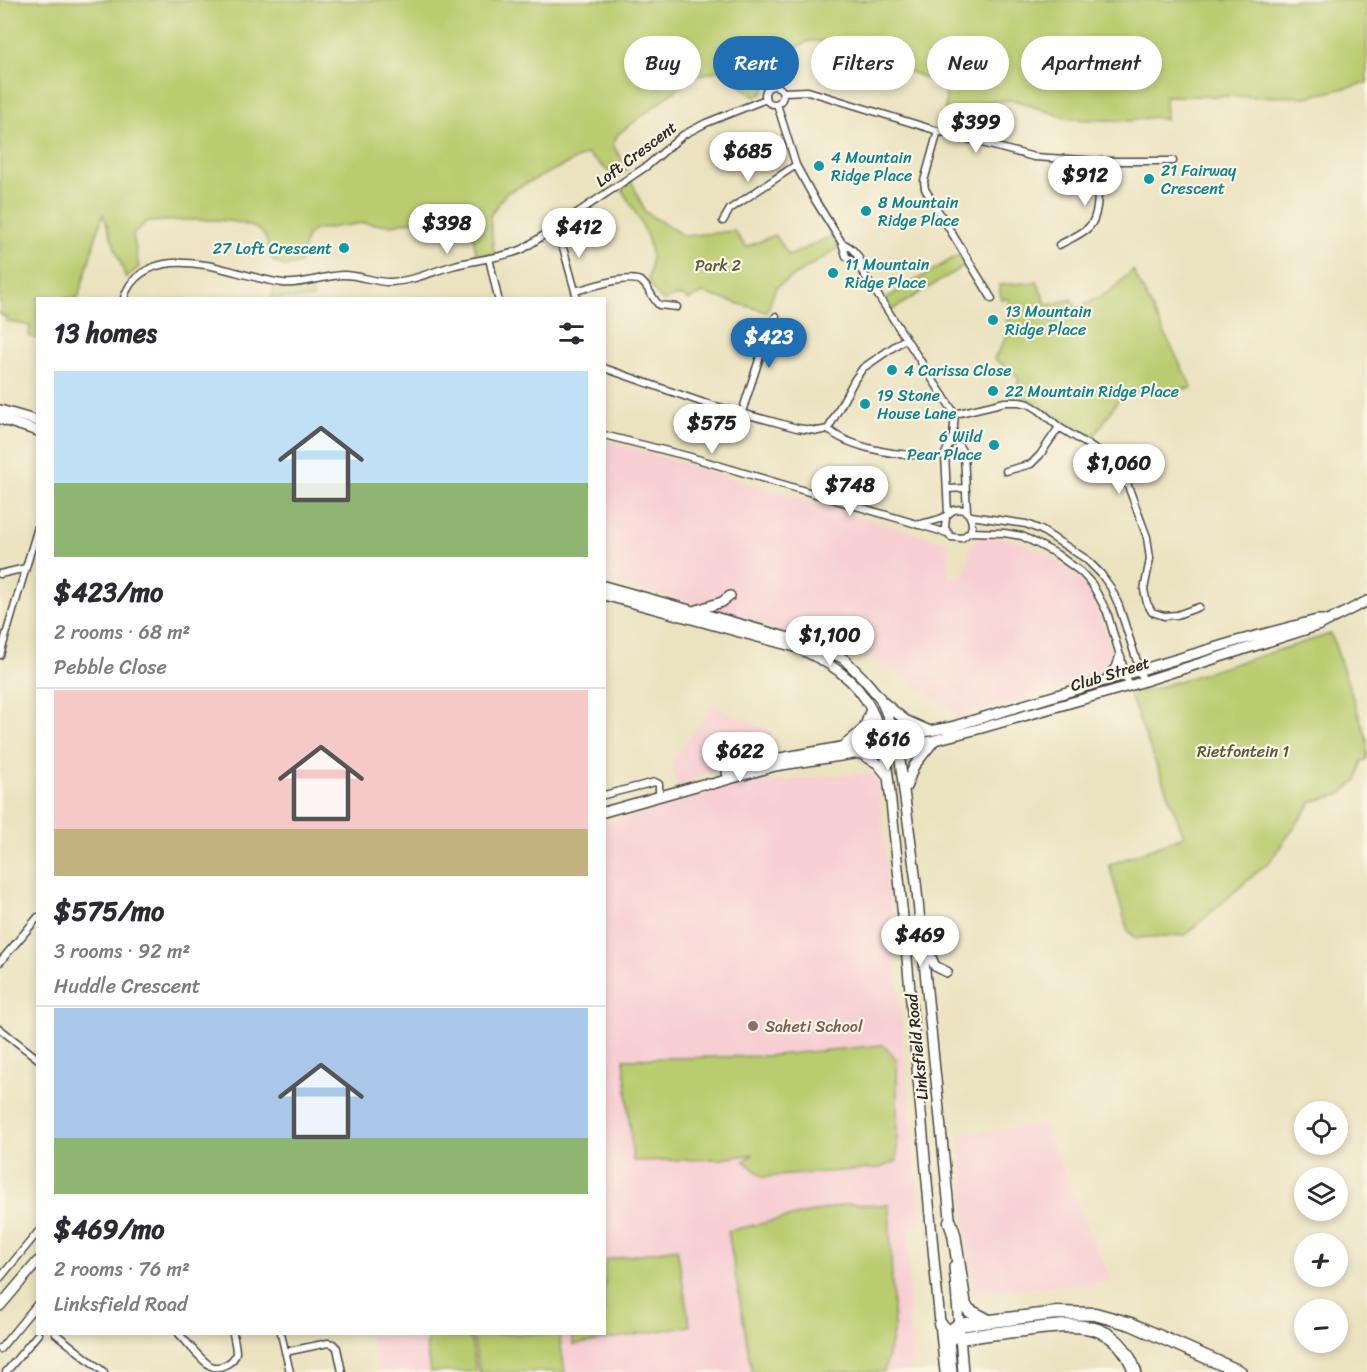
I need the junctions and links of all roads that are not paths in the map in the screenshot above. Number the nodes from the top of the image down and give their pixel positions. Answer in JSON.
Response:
{"nodes":[{"id":1,"x":783,"y":92,"type":"junction"},
{"id":2,"x":766,"y":99,"type":"junction"},
{"id":3,"x":777,"y":104,"type":"junction"},
{"id":4,"x":938,"y":131,"type":"junction"},
{"id":5,"x":1098,"y":161,"type":"junction"},
{"id":6,"x":1173,"y":161,"type":"dead end"},
{"id":7,"x":796,"y":165,"type":"junction"},
{"id":8,"x":723,"y":221,"type":"dead end"},
{"id":9,"x":553,"y":230,"type":"junction"},
{"id":10,"x":1059,"y":245,"type":"dead end"},
{"id":11,"x":489,"y":258,"type":"junction"},
{"id":12,"x":576,"y":295,"type":"edge"},
{"id":13,"x":124,"y":297,"type":"edge"},
{"id":14,"x":498,"y":297,"type":"edge"},
{"id":15,"x":992,"y":299,"type":"dead end"},
{"id":16,"x":677,"y":307,"type":"dead end"},
{"id":17,"x":776,"y":316,"type":"dead end"},
{"id":18,"x":905,"y":339,"type":"junction"},
{"id":19,"x":606,"y":369,"type":"edge"},
{"id":20,"x":0,"y":410,"type":"edge"},
{"id":21,"x":742,"y":412,"type":"junction"},
{"id":22,"x":955,"y":414,"type":"junction"},
{"id":23,"x":0,"y":419,"type":"edge"},
{"id":24,"x":36,"y":420,"type":"edge"},
{"id":25,"x":1059,"y":427,"type":"junction"},
{"id":26,"x":828,"y":429,"type":"junction"},
{"id":27,"x":36,"y":430,"type":"edge"},
{"id":28,"x":606,"y":435,"type":"edge"},
{"id":29,"x":953,"y":436,"type":"junction"},
{"id":30,"x":917,"y":455,"type":"dead end"},
{"id":31,"x":1006,"y":471,"type":"dead end"},
{"id":32,"x":965,"y":488,"type":"junction"},
{"id":33,"x":948,"y":489,"type":"junction"},
{"id":34,"x":969,"y":514,"type":"junction"},
{"id":35,"x":947,"y":516,"type":"junction"},
{"id":36,"x":917,"y":525,"type":"junction"},
{"id":37,"x":970,"y":532,"type":"junction"},
{"id":38,"x":947,"y":533,"type":"junction"},
{"id":39,"x":36,"y":534,"type":"edge"},
{"id":40,"x":26,"y":568,"type":"junction"},
{"id":41,"x":0,"y":574,"type":"edge"},
{"id":42,"x":606,"y":587,"type":"edge"},
{"id":43,"x":606,"y":596,"type":"edge"},
{"id":44,"x":730,"y":596,"type":"dead end"},
{"id":45,"x":1367,"y":601,"type":"edge"},
{"id":46,"x":1199,"y":607,"type":"dead end"},
{"id":47,"x":697,"y":610,"type":"junction"},
{"id":48,"x":817,"y":651,"type":"junction"},
{"id":49,"x":0,"y":655,"type":"edge"},
{"id":50,"x":1120,"y":658,"type":"junction"},
{"id":51,"x":1126,"y":675,"type":"junction"},
{"id":52,"x":1142,"y":675,"type":"junction"},
{"id":53,"x":1103,"y":682,"type":"junction"},
{"id":54,"x":1129,"y":686,"type":"junction"},
{"id":55,"x":879,"y":698,"type":"junction"},
{"id":56,"x":871,"y":709,"type":"junction"},
{"id":57,"x":933,"y":736,"type":"junction"},
{"id":58,"x":897,"y":738,"type":"junction"},
{"id":59,"x":883,"y":740,"type":"junction"},
{"id":60,"x":842,"y":747,"type":"junction"},
{"id":61,"x":898,"y":748,"type":"junction"},
{"id":62,"x":885,"y":750,"type":"junction"},
{"id":63,"x":861,"y":754,"type":"junction"},
{"id":64,"x":888,"y":777,"type":"junction"},
{"id":65,"x":703,"y":783,"type":"junction"},
{"id":66,"x":905,"y":789,"type":"junction"},
{"id":67,"x":606,"y":794,"type":"edge"},
{"id":68,"x":659,"y":796,"type":"junction"},
{"id":69,"x":606,"y":811,"type":"edge"},
{"id":70,"x":36,"y":919,"type":"edge"},
{"id":71,"x":922,"y":936,"type":"junction"},
{"id":72,"x":0,"y":962,"type":"edge"},
{"id":73,"x":947,"y":972,"type":"dead end"},
{"id":74,"x":0,"y":1029,"type":"edge"},
{"id":75,"x":36,"y":1057,"type":"edge"},
{"id":76,"x":950,"y":1221,"type":"junction"},
{"id":77,"x":36,"y":1234,"type":"edge"},
{"id":78,"x":36,"y":1263,"type":"edge"},
{"id":79,"x":0,"y":1278,"type":"edge"},
{"id":80,"x":36,"y":1305,"type":"edge"},
{"id":81,"x":0,"y":1306,"type":"edge"},
{"id":82,"x":987,"y":1320,"type":"junction"},
{"id":83,"x":940,"y":1323,"type":"junction"},
{"id":84,"x":37,"y":1335,"type":"edge"},
{"id":85,"x":57,"y":1335,"type":"edge"},
{"id":86,"x":180,"y":1335,"type":"edge"},
{"id":87,"x":232,"y":1335,"type":"edge"},
{"id":88,"x":281,"y":1335,"type":"edge"},
{"id":89,"x":954,"y":1335,"type":"junction"},
{"id":90,"x":0,"y":1349,"type":"edge"},
{"id":91,"x":285,"y":1352,"type":"junction"},
{"id":92,"x":6,"y":1372,"type":"edge"},
{"id":93,"x":104,"y":1372,"type":"edge"},
{"id":94,"x":290,"y":1372,"type":"edge"},
{"id":95,"x":342,"y":1372,"type":"edge"},
{"id":96,"x":945,"y":1372,"type":"edge"},
{"id":97,"x":952,"y":1372,"type":"edge"},
{"id":98,"x":963,"y":1372,"type":"edge"},
{"id":99,"x":1135,"y":1372,"type":"edge"},
{"id":100,"x":1240,"y":1372,"type":"edge"}],
"edges":[{"from":1,"to":2,"type":"street"},
{"from":1,"to":3,"type":"street"},
{"from":1,"to":4,"type":"street"},
{"from":2,"to":3,"type":"street"},
{"from":2,"to":9,"type":"street","name":"Loft Crescent"},
{"from":3,"to":7,"type":"street"},
{"from":4,"to":5,"type":"street"},
{"from":4,"to":15,"type":"street"},
{"from":5,"to":6,"type":"street"},
{"from":5,"to":10,"type":"street"},
{"from":7,"to":8,"type":"street"},
{"from":7,"to":18,"type":"street"},
{"from":9,"to":11,"type":"street","name":"Loft Crescent"},
{"from":9,"to":12,"type":"street"},
{"from":11,"to":13,"type":"street","name":"Loft Crescent"},
{"from":11,"to":14,"type":"street"},
{"from":12,"to":16,"type":"street"},
{"from":17,"to":21,"type":"street"},
{"from":18,"to":22,"type":"street"},
{"from":18,"to":26,"type":"street"},
{"from":19,"to":21,"type":"street"},
{"from":20,"to":24,"type":"main road"},
{"from":21,"to":26,"type":"street"},
{"from":22,"to":25,"type":"street"},
{"from":22,"to":29,"type":"street"},
{"from":23,"to":27,"type":"main road"},
{"from":25,"to":31,"type":"street"},
{"from":25,"to":46,"type":"street"},
{"from":26,"to":30,"type":"street"},
{"from":28,"to":36,"type":"street"},
{"from":29,"to":32,"type":"street"},
{"from":29,"to":33,"type":"street"},
{"from":32,"to":33,"type":"street"},
{"from":32,"to":34,"type":"street"},
{"from":33,"to":35,"type":"street"},
{"from":34,"to":35,"type":"street"},
{"from":34,"to":37,"type":"street"},
{"from":34,"to":52,"type":"street"},
{"from":35,"to":36,"type":"street"},
{"from":35,"to":38,"type":"street"},
{"from":36,"to":38,"type":"street"},
{"from":37,"to":38,"type":"street"},
{"from":37,"to":50,"type":"street"},
{"from":39,"to":40,"type":"street"},
{"from":40,"to":41,"type":"street"},
{"from":40,"to":49,"type":"street"},
{"from":42,"to":47,"type":"main road"},
{"from":43,"to":48,"type":"main road"},
{"from":44,"to":47,"type":"main road"},
{"from":45,"to":52,"type":"main road","name":"Club Street"},
{"from":47,"to":48,"type":"main road"},
{"from":48,"to":55,"type":"main road","name":"Linksfield Road"},
{"from":48,"to":56,"type":"main road","name":"Linksfield Road"},
{"from":50,"to":51,"type":"street"},
{"from":50,"to":53,"type":"main road"},
{"from":51,"to":52,"type":"main road","name":"Club Street"},
{"from":51,"to":53,"type":"main road","name":"Club Street"},
{"from":51,"to":54,"type":"street"},
{"from":52,"to":54,"type":"main road","name":"Club Street"},
{"from":53,"to":57,"type":"main road","name":"Club Street"},
{"from":54,"to":57,"type":"main road","name":"Club Street"},
{"from":55,"to":57,"type":"main road"},
{"from":55,"to":58,"type":"main road","name":"Linksfield Road"},
{"from":56,"to":59,"type":"main road","name":"Linksfield Road"},
{"from":56,"to":60,"type":"main road"},
{"from":57,"to":58,"type":"main road","name":"Club Street"},
{"from":57,"to":61,"type":"main road","name":"Club Street"},
{"from":57,"to":66,"type":"main road"},
{"from":58,"to":59,"type":"main road","name":"Club Street"},
{"from":58,"to":61,"type":"main road","name":"Linksfield Road"},
{"from":59,"to":60,"type":"main road","name":"Club Street"},
{"from":59,"to":62,"type":"main road","name":"Linksfield Road"},
{"from":60,"to":65,"type":"main road","name":"Club Street"},
{"from":61,"to":62,"type":"main road","name":"Club Street"},
{"from":61,"to":66,"type":"main road","name":"Linksfield Road"},
{"from":62,"to":63,"type":"main road","name":"Club Street"},
{"from":62,"to":64,"type":"main road","name":"Linksfield Road"},
{"from":63,"to":64,"type":"main road"},
{"from":63,"to":65,"type":"main road","name":"Club Street"},
{"from":64,"to":83,"type":"main road","name":"Linksfield Road"},
{"from":65,"to":68,"type":"main road"},
{"from":66,"to":71,"type":"main road","name":"Linksfield Road"},
{"from":67,"to":68,"type":"street"},
{"from":68,"to":69,"type":"main road"},
{"from":70,"to":72,"type":"street"},
{"from":71,"to":73,"type":"main road"},
{"from":71,"to":76,"type":"main road","name":"Linksfield Road"},
{"from":74,"to":75,"type":"street"},
{"from":76,"to":82,"type":"highway"},
{"from":76,"to":89,"type":"main road","name":"Linksfield Road"},
{"from":77,"to":79,"type":"street"},
{"from":78,"to":81,"type":"main road"},
{"from":80,"to":90,"type":"street"},
{"from":82,"to":89,"type":"highway"},
{"from":82,"to":100,"type":"highway"},
{"from":83,"to":89,"type":"highway"},
{"from":83,"to":96,"type":"main road","name":"Linksfield Road"},
{"from":84,"to":92,"type":"street"},
{"from":85,"to":93,"type":"street"},
{"from":86,"to":87,"type":"street"},
{"from":88,"to":91,"type":"street"},
{"from":89,"to":97,"type":"main road"},
{"from":89,"to":98,"type":"main road","name":"Linksfield Road"},
{"from":89,"to":99,"type":"highway"},
{"from":91,"to":94,"type":"street"},
{"from":91,"to":95,"type":"street"}]}
